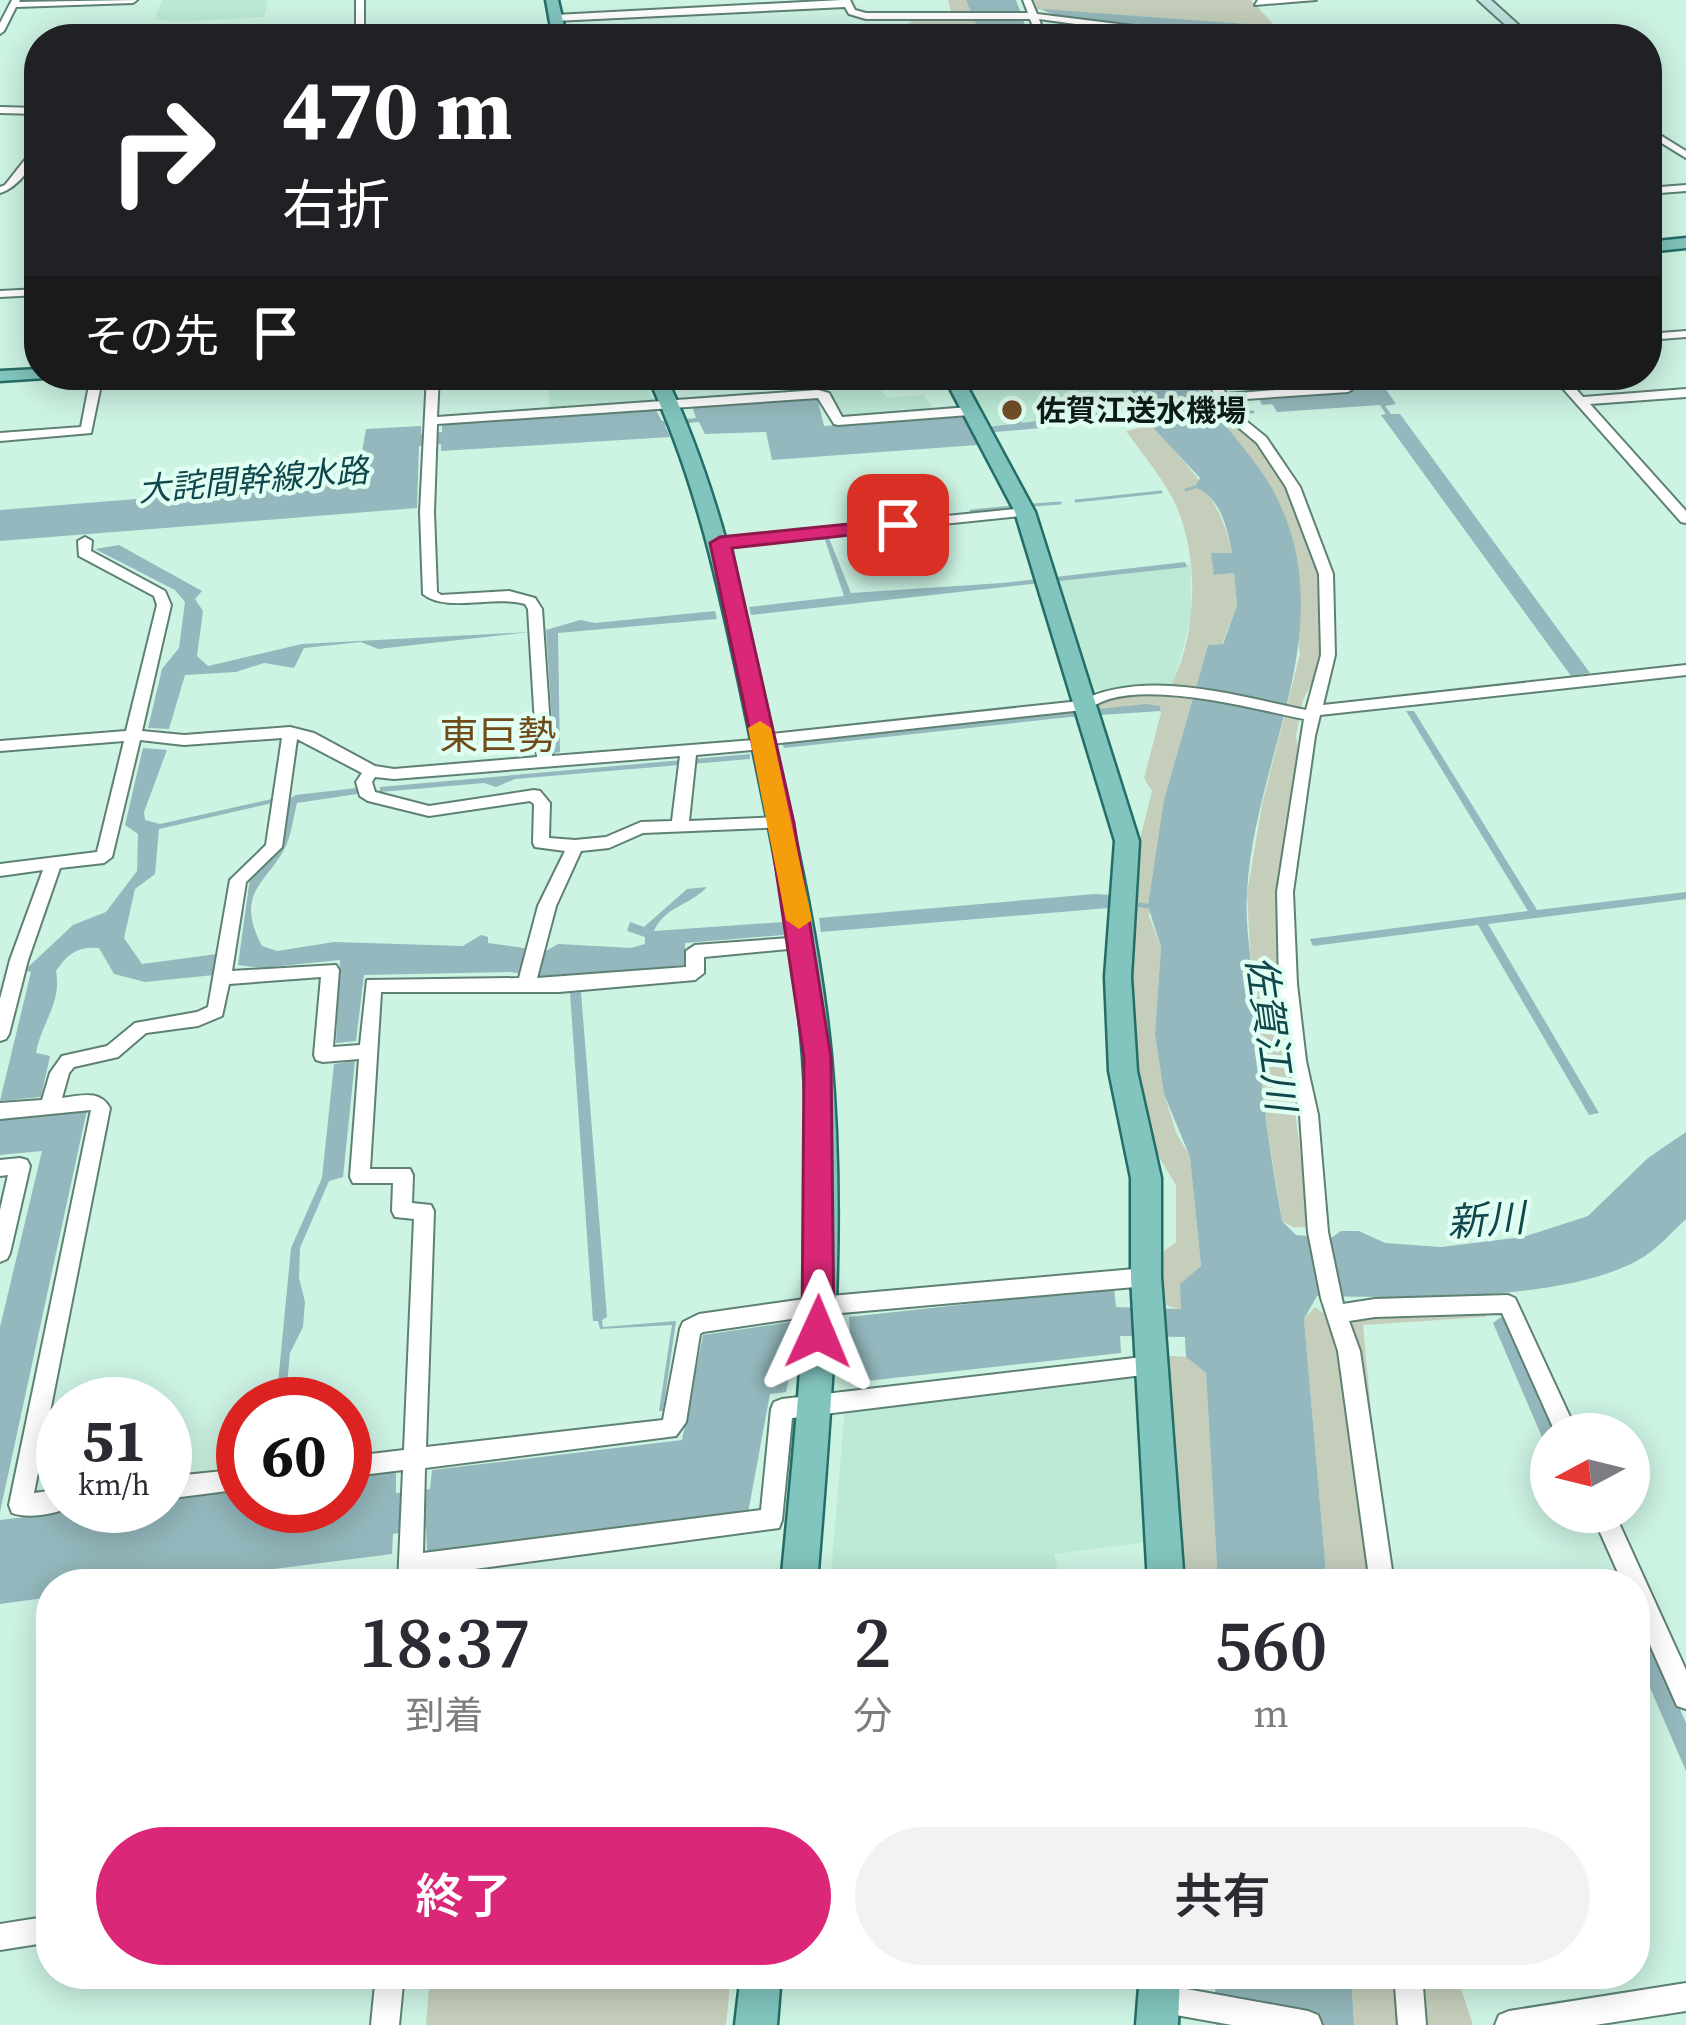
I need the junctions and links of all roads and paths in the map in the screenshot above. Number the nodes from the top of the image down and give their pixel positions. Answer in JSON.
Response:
{"nodes":[{"id":1,"x":133,"y":0,"type":"edge"},
{"id":2,"x":552,"y":0,"type":"edge"},
{"id":3,"x":1027,"y":0,"type":"edge"},
{"id":4,"x":1312,"y":0,"type":"edge"},
{"id":5,"x":1484,"y":0,"type":"edge"},
{"id":6,"x":847,"y":2,"type":"edge"},
{"id":7,"x":1257,"y":2,"type":"edge"},
{"id":8,"x":14,"y":3,"type":"edge"},
{"id":9,"x":1031,"y":16,"type":"junction"},
{"id":10,"x":555,"y":18,"type":"junction"},
{"id":11,"x":556,"y":24,"type":"edge"},
{"id":12,"x":1035,"y":24,"type":"edge"},
{"id":13,"x":1094,"y":24,"type":"edge"},
{"id":14,"x":1278,"y":24,"type":"edge"},
{"id":15,"x":1511,"y":24,"type":"edge"},
{"id":16,"x":0,"y":32,"type":"edge"},
{"id":17,"x":24,"y":166,"type":"edge"},
{"id":18,"x":0,"y":190,"type":"edge"},
{"id":19,"x":94,"y":390,"type":"edge"},
{"id":20,"x":433,"y":390,"type":"edge"},
{"id":21,"x":664,"y":390,"type":"edge"},
{"id":22,"x":959,"y":390,"type":"edge"},
{"id":23,"x":1221,"y":390,"type":"edge"},
{"id":24,"x":1321,"y":390,"type":"edge"},
{"id":25,"x":1571,"y":390,"type":"edge"},
{"id":26,"x":1686,"y":393,"type":"edge"},
{"id":27,"x":1227,"y":397,"type":"junction"},
{"id":28,"x":1581,"y":401,"type":"junction"},
{"id":29,"x":677,"y":416,"type":"junction"},
{"id":30,"x":976,"y":424,"type":"junction"},
{"id":31,"x":432,"y":433,"type":"junction"},
{"id":32,"x":0,"y":437,"type":"edge"},
{"id":33,"x":1025,"y":512,"type":"junction"},
{"id":34,"x":1686,"y":519,"type":"edge"},
{"id":35,"x":85,"y":541,"type":"dead end"},
{"id":36,"x":720,"y":543,"type":"junction"},
{"id":37,"x":1686,"y":670,"type":"edge"},
{"id":38,"x":1085,"y":712,"type":"junction"},
{"id":39,"x":1313,"y":713,"type":"junction"},
{"id":40,"x":290,"y":732,"type":"junction"},
{"id":41,"x":136,"y":735,"type":"junction"},
{"id":42,"x":763,"y":742,"type":"junction"},
{"id":43,"x":0,"y":746,"type":"edge"},
{"id":44,"x":688,"y":752,"type":"junction"},
{"id":45,"x":544,"y":763,"type":"junction"},
{"id":46,"x":371,"y":771,"type":"junction"},
{"id":47,"x":781,"y":823,"type":"junction"},
{"id":48,"x":680,"y":826,"type":"junction"},
{"id":49,"x":575,"y":846,"type":"junction"},
{"id":50,"x":54,"y":862,"type":"junction"},
{"id":51,"x":0,"y":870,"type":"edge"},
{"id":52,"x":803,"y":943,"type":"junction"},
{"id":53,"x":224,"y":978,"type":"junction"},
{"id":54,"x":526,"y":985,"type":"junction"},
{"id":55,"x":0,"y":1034,"type":"edge"},
{"id":56,"x":368,"y":1051,"type":"junction"},
{"id":57,"x":50,"y":1106,"type":"junction"},
{"id":58,"x":0,"y":1111,"type":"edge"},
{"id":59,"x":0,"y":1168,"type":"edge"},
{"id":60,"x":0,"y":1253,"type":"edge"},
{"id":61,"x":1146,"y":1290,"type":"junction"},
{"id":62,"x":1334,"y":1306,"type":"junction"},
{"id":63,"x":819,"y":1319,"type":"junction"},
{"id":64,"x":1150,"y":1353,"type":"junction"},
{"id":65,"x":46,"y":1377,"type":"edge"},
{"id":66,"x":816,"y":1391,"type":"junction"},
{"id":67,"x":1557,"y":1413,"type":"edge"},
{"id":68,"x":36,"y":1426,"type":"edge"},
{"id":69,"x":414,"y":1459,"type":"junction"},
{"id":70,"x":372,"y":1464,"type":"edge"},
{"id":71,"x":36,"y":1503,"type":"edge"},
{"id":72,"x":1612,"y":1533,"type":"edge"},
{"id":73,"x":410,"y":1569,"type":"edge"},
{"id":74,"x":449,"y":1569,"type":"edge"},
{"id":75,"x":800,"y":1569,"type":"edge"},
{"id":76,"x":1165,"y":1569,"type":"edge"},
{"id":77,"x":1380,"y":1569,"type":"edge"},
{"id":78,"x":1628,"y":1569,"type":"edge"},
{"id":79,"x":1650,"y":1617,"type":"edge"},
{"id":80,"x":1686,"y":1697,"type":"edge"},
{"id":81,"x":36,"y":1931,"type":"edge"},
{"id":82,"x":0,"y":1937,"type":"edge"},
{"id":83,"x":388,"y":1989,"type":"edge"},
{"id":84,"x":760,"y":1989,"type":"edge"},
{"id":85,"x":1409,"y":1989,"type":"edge"},
{"id":86,"x":1686,"y":1997,"type":"edge"},
{"id":87,"x":1158,"y":1999,"type":"edge"},
{"id":88,"x":385,"y":2025,"type":"edge"},
{"id":89,"x":756,"y":2025,"type":"edge"},
{"id":90,"x":1308,"y":2025,"type":"edge"},
{"id":91,"x":1412,"y":2025,"type":"edge"},
{"id":92,"x":1509,"y":2025,"type":"edge"}],
"edges":[{"from":1,"to":8,"type":"street"},
{"from":2,"to":10,"type":"main road"},
{"from":3,"to":9,"type":"street"},
{"from":4,"to":7,"type":"street"},
{"from":5,"to":15,"type":"street"},
{"from":6,"to":9,"type":"street"},
{"from":6,"to":10,"type":"street"},
{"from":7,"to":14,"type":"street"},
{"from":8,"to":16,"type":"street"},
{"from":9,"to":12,"type":"street"},
{"from":9,"to":13,"type":"street"},
{"from":10,"to":11,"type":"main road"},
{"from":17,"to":18,"type":"street"},
{"from":19,"to":32,"type":"street"},
{"from":20,"to":31,"type":"street"},
{"from":21,"to":29,"type":"main road"},
{"from":22,"to":30,"type":"main road"},
{"from":23,"to":27,"type":"street"},
{"from":24,"to":27,"type":"street"},
{"from":25,"to":28,"type":"street"},
{"from":26,"to":28,"type":"street"},
{"from":27,"to":39,"type":"street"},
{"from":28,"to":34,"type":"street"},
{"from":29,"to":30,"type":"street"},
{"from":29,"to":31,"type":"street"},
{"from":29,"to":36,"type":"main road"},
{"from":30,"to":33,"type":"main road"},
{"from":31,"to":45,"type":"street"},
{"from":33,"to":36,"type":"street"},
{"from":33,"to":38,"type":"main road"},
{"from":35,"to":41,"type":"street"},
{"from":36,"to":42,"type":"main road"},
{"from":37,"to":39,"type":"street"},
{"from":38,"to":39,"type":"street"},
{"from":38,"to":42,"type":"street"},
{"from":38,"to":61,"type":"main road"},
{"from":39,"to":62,"type":"street"},
{"from":40,"to":41,"type":"street"},
{"from":40,"to":46,"type":"street"},
{"from":40,"to":53,"type":"street"},
{"from":41,"to":43,"type":"street"},
{"from":41,"to":50,"type":"street"},
{"from":42,"to":44,"type":"street"},
{"from":42,"to":47,"type":"main road"},
{"from":44,"to":45,"type":"street"},
{"from":44,"to":48,"type":"street"},
{"from":45,"to":46,"type":"street"},
{"from":46,"to":49,"type":"street"},
{"from":47,"to":48,"type":"street"},
{"from":47,"to":52,"type":"main road"},
{"from":48,"to":49,"type":"street"},
{"from":49,"to":54,"type":"street"},
{"from":50,"to":51,"type":"street"},
{"from":50,"to":55,"type":"street"},
{"from":52,"to":54,"type":"street"},
{"from":52,"to":63,"type":"main road"},
{"from":53,"to":56,"type":"street"},
{"from":53,"to":57,"type":"street"},
{"from":54,"to":56,"type":"street"},
{"from":56,"to":69,"type":"street"},
{"from":57,"to":58,"type":"street"},
{"from":57,"to":65,"type":"street"},
{"from":59,"to":60,"type":"street"},
{"from":61,"to":63,"type":"street"},
{"from":61,"to":64,"type":"main road"},
{"from":62,"to":67,"type":"street"},
{"from":62,"to":77,"type":"street"},
{"from":63,"to":66,"type":"main road"},
{"from":63,"to":69,"type":"street"},
{"from":64,"to":66,"type":"street"},
{"from":64,"to":76,"type":"main road"},
{"from":66,"to":74,"type":"street"},
{"from":66,"to":75,"type":"main road"},
{"from":68,"to":71,"type":"street"},
{"from":69,"to":70,"type":"street"},
{"from":69,"to":73,"type":"street"},
{"from":72,"to":78,"type":"street"},
{"from":79,"to":80,"type":"street"},
{"from":81,"to":82,"type":"street"},
{"from":83,"to":88,"type":"street"},
{"from":84,"to":89,"type":"main road"},
{"from":85,"to":91,"type":"street"},
{"from":86,"to":92,"type":"street"},
{"from":87,"to":90,"type":"street"}]}
